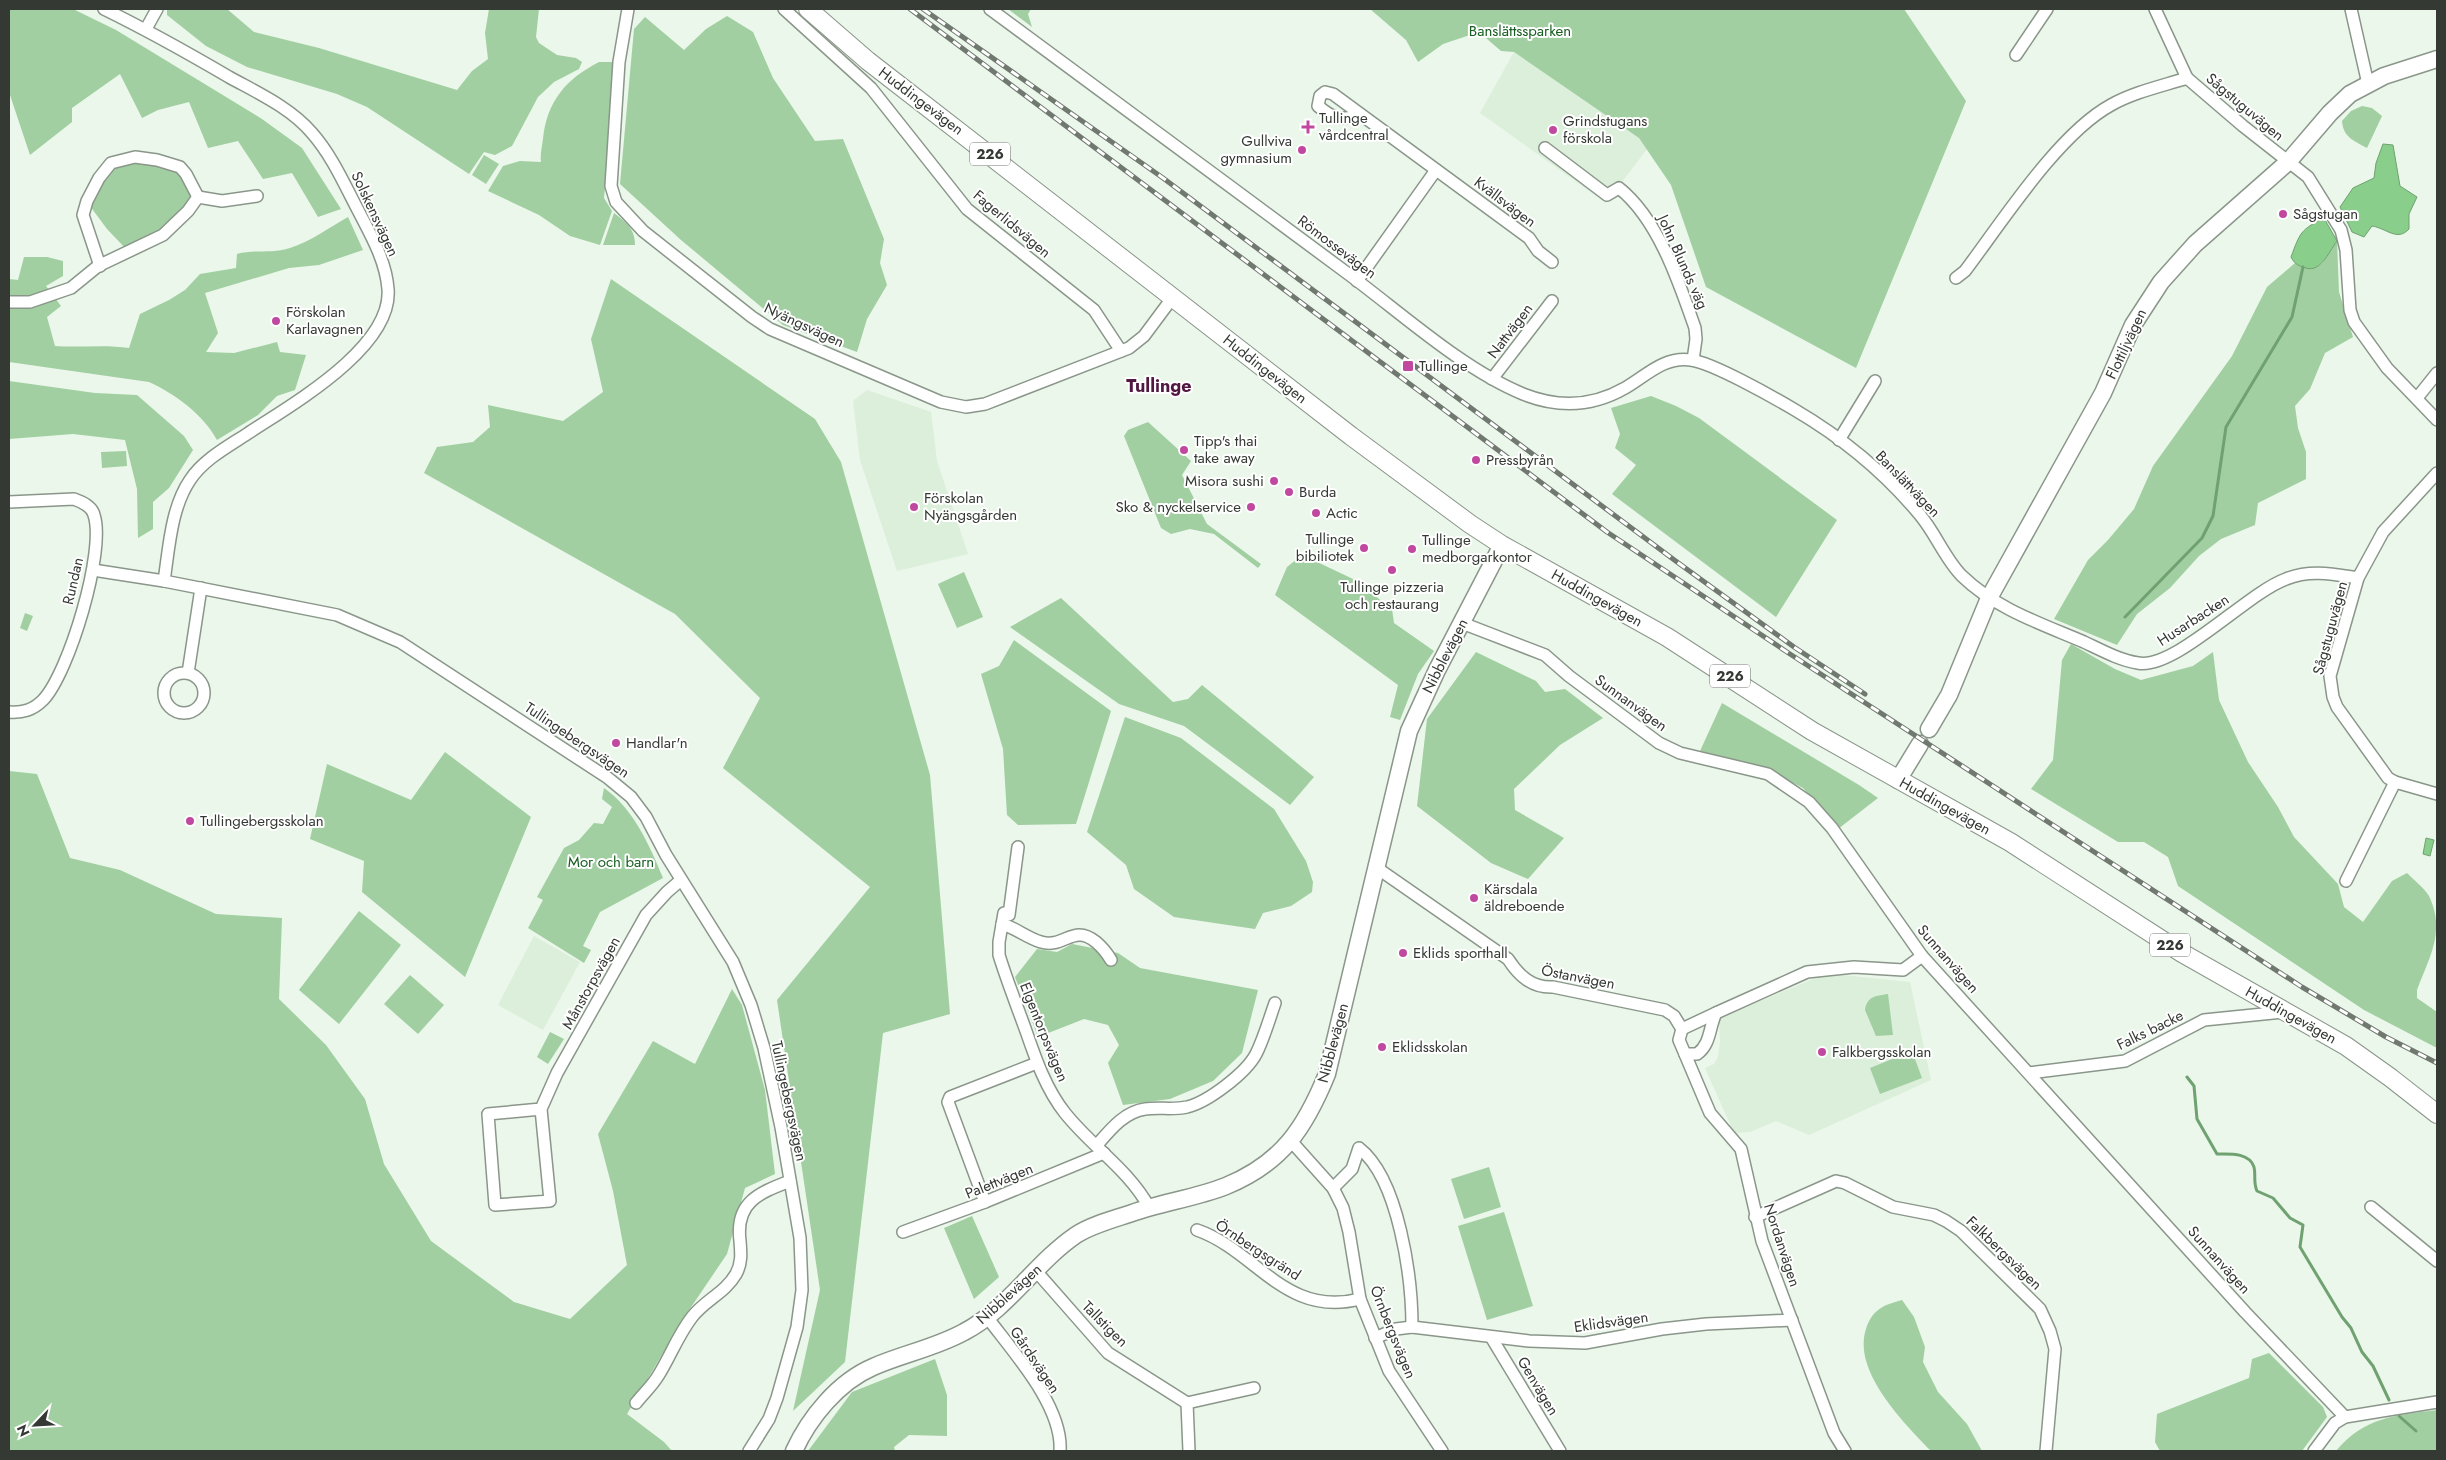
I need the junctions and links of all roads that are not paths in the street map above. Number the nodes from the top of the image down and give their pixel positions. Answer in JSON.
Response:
{"nodes":[{"id":1,"x":104,"y":9,"type":"edge"},
{"id":2,"x":156,"y":9,"type":"edge"},
{"id":3,"x":628,"y":9,"type":"edge"},
{"id":4,"x":784,"y":9,"type":"edge"},
{"id":5,"x":808,"y":9,"type":"edge"},
{"id":6,"x":990,"y":9,"type":"edge"},
{"id":7,"x":2048,"y":9,"type":"edge"},
{"id":8,"x":2154,"y":9,"type":"edge"},
{"id":9,"x":2351,"y":9,"type":"edge"},
{"id":10,"x":146,"y":29,"type":"junction"},
{"id":11,"x":2016,"y":55,"type":"dead end"},
{"id":12,"x":2437,"y":60,"type":"edge"},
{"id":13,"x":2187,"y":78,"type":"junction"},
{"id":14,"x":2368,"y":84,"type":"junction"},
{"id":15,"x":1362,"y":116,"type":"dead end"},
{"id":16,"x":1545,"y":148,"type":"dead end"},
{"id":17,"x":2288,"y":162,"type":"junction"},
{"id":18,"x":1436,"y":170,"type":"junction"},
{"id":19,"x":257,"y":196,"type":"dead end"},
{"id":20,"x":198,"y":197,"type":"junction"},
{"id":21,"x":1552,"y":262,"type":"dead end"},
{"id":22,"x":100,"y":266,"type":"junction"},
{"id":23,"x":1956,"y":278,"type":"dead end"},
{"id":24,"x":1357,"y":281,"type":"junction"},
{"id":25,"x":1173,"y":298,"type":"junction"},
{"id":26,"x":1552,"y":301,"type":"dead end"},
{"id":27,"x":9,"y":302,"type":"edge"},
{"id":28,"x":1121,"y":351,"type":"junction"},
{"id":29,"x":1693,"y":360,"type":"junction"},
{"id":30,"x":2437,"y":373,"type":"edge"},
{"id":31,"x":1492,"y":379,"type":"junction"},
{"id":32,"x":1875,"y":381,"type":"dead end"},
{"id":33,"x":2417,"y":398,"type":"junction"},
{"id":34,"x":2437,"y":420,"type":"edge"},
{"id":35,"x":1839,"y":440,"type":"junction"},
{"id":36,"x":2437,"y":473,"type":"edge"},
{"id":37,"x":9,"y":502,"type":"edge"},
{"id":38,"x":1502,"y":545,"type":"junction"},
{"id":39,"x":93,"y":570,"type":"junction"},
{"id":40,"x":2358,"y":578,"type":"junction"},
{"id":41,"x":164,"y":581,"type":"junction"},
{"id":42,"x":201,"y":588,"type":"junction"},
{"id":43,"x":1989,"y":598,"type":"junction"},
{"id":44,"x":1462,"y":623,"type":"junction"},
{"id":45,"x":188,"y":673,"type":"dead end"},
{"id":46,"x":9,"y":712,"type":"edge"},
{"id":47,"x":1929,"y":729,"type":"dead end"},
{"id":48,"x":1920,"y":744,"type":"dead end"},
{"id":49,"x":1898,"y":780,"type":"junction"},
{"id":50,"x":2395,"y":782,"type":"junction"},
{"id":51,"x":2437,"y":794,"type":"edge"},
{"id":52,"x":1018,"y":847,"type":"dead end"},
{"id":53,"x":1377,"y":868,"type":"junction"},
{"id":54,"x":681,"y":880,"type":"junction"},
{"id":55,"x":2346,"y":881,"type":"dead end"},
{"id":56,"x":1002,"y":924,"type":"junction"},
{"id":57,"x":1922,"y":956,"type":"junction"},
{"id":58,"x":1111,"y":960,"type":"dead end"},
{"id":59,"x":1274,"y":1003,"type":"dead end"},
{"id":60,"x":2283,"y":1012,"type":"junction"},
{"id":61,"x":1716,"y":1013,"type":"junction"},
{"id":62,"x":1682,"y":1029,"type":"junction"},
{"id":63,"x":1685,"y":1054,"type":"junction"},
{"id":64,"x":1037,"y":1063,"type":"junction"},
{"id":65,"x":2029,"y":1073,"type":"junction"},
{"id":66,"x":541,"y":1109,"type":"junction"},
{"id":67,"x":2437,"y":1114,"type":"edge"},
{"id":68,"x":1291,"y":1141,"type":"junction"},
{"id":69,"x":1101,"y":1149,"type":"junction"},
{"id":70,"x":790,"y":1181,"type":"junction"},
{"id":71,"x":1333,"y":1188,"type":"junction"},
{"id":72,"x":986,"y":1202,"type":"junction"},
{"id":73,"x":1149,"y":1207,"type":"junction"},
{"id":74,"x":2371,"y":1207,"type":"dead end"},
{"id":75,"x":1755,"y":1217,"type":"junction"},
{"id":76,"x":1197,"y":1230,"type":"dead end"},
{"id":77,"x":903,"y":1232,"type":"dead end"},
{"id":78,"x":2437,"y":1261,"type":"edge"},
{"id":79,"x":1036,"y":1271,"type":"junction"},
{"id":80,"x":1360,"y":1299,"type":"junction"},
{"id":81,"x":987,"y":1317,"type":"junction"},
{"id":82,"x":1792,"y":1320,"type":"junction"},
{"id":83,"x":1412,"y":1327,"type":"junction"},
{"id":84,"x":1491,"y":1337,"type":"junction"},
{"id":85,"x":1375,"y":1338,"type":"junction"},
{"id":86,"x":1254,"y":1388,"type":"dead end"},
{"id":87,"x":2437,"y":1402,"type":"edge"},
{"id":88,"x":636,"y":1403,"type":"dead end"},
{"id":89,"x":1187,"y":1403,"type":"junction"},
{"id":90,"x":2345,"y":1416,"type":"junction"},
{"id":91,"x":749,"y":1451,"type":"edge"},
{"id":92,"x":794,"y":1451,"type":"edge"},
{"id":93,"x":1060,"y":1451,"type":"edge"},
{"id":94,"x":1189,"y":1451,"type":"edge"},
{"id":95,"x":1442,"y":1451,"type":"edge"},
{"id":96,"x":1560,"y":1451,"type":"edge"},
{"id":97,"x":1846,"y":1451,"type":"edge"},
{"id":98,"x":2046,"y":1451,"type":"edge"},
{"id":99,"x":2314,"y":1451,"type":"edge"}],
"edges":[{"from":1,"to":10,"type":"street","name":"Solskensvägen"},
{"from":2,"to":10,"type":"street"},
{"from":3,"to":28,"type":"street","name":"Nyängsvägen"},
{"from":4,"to":28,"type":"street","name":"Fagerlidsvägen"},
{"from":5,"to":25,"type":"main road","name":"Huddingevägen","number":"226"},
{"from":6,"to":24,"type":"street","name":"Römossevägen"},
{"from":7,"to":11,"type":"street"},
{"from":8,"to":13,"type":"street"},
{"from":9,"to":14,"type":"street"},
{"from":10,"to":41,"type":"street","name":"Solskensvägen"},
{"from":12,"to":14,"type":"street","name":"Flottiljvägen"},
{"from":13,"to":17,"type":"street","name":"Sågstuguvägen"},
{"from":13,"to":23,"type":"street","name":"Sågstuguvägen"},
{"from":14,"to":17,"type":"street","name":"Flottiljvägen"},
{"from":15,"to":18,"type":"street","name":"Kvällsvägen"},
{"from":16,"to":29,"type":"street","name":"John Blunds väg"},
{"from":17,"to":33,"type":"street","name":"Sågstuguvägen"},
{"from":17,"to":43,"type":"street","name":"Flottiljvägen"},
{"from":18,"to":21,"type":"street","name":"Kvällsvägen"},
{"from":18,"to":24,"type":"street"},
{"from":19,"to":20,"type":"street"},
{"from":20,"to":22,"type":"street"},
{"from":20,"to":22,"type":"street"},
{"from":22,"to":27,"type":"street"},
{"from":24,"to":31,"type":"street","name":"Römossevägen"},
{"from":25,"to":28,"type":"street","name":"Nyängsvägen"},
{"from":25,"to":38,"type":"main road","name":"Huddingevägen","number":"226"},
{"from":26,"to":31,"type":"street","name":"Nattvägen"},
{"from":29,"to":31,"type":"street","name":"Römossevägen"},
{"from":29,"to":35,"type":"street","name":"Banslättvägen"},
{"from":30,"to":33,"type":"street"},
{"from":32,"to":35,"type":"street"},
{"from":33,"to":34,"type":"street","name":"Sågstuguvägen"},
{"from":35,"to":43,"type":"street","name":"Banslättvägen"},
{"from":36,"to":40,"type":"street","name":"Sågstuguvägen"},
{"from":37,"to":39,"type":"street","name":"Rundan"},
{"from":38,"to":44,"type":"street","name":"Nibblevägen"},
{"from":38,"to":49,"type":"main road","name":"Huddingevägen","number":"226"},
{"from":39,"to":41,"type":"street","name":"Tullingebergsvägen"},
{"from":39,"to":46,"type":"street","name":"Rundan"},
{"from":40,"to":43,"type":"street","name":"Husarbacken"},
{"from":40,"to":50,"type":"street","name":"Sågstuguvägen"},
{"from":41,"to":42,"type":"street","name":"Tullingebergsvägen"},
{"from":42,"to":45,"type":"street"},
{"from":42,"to":54,"type":"street","name":"Tullingebergsvägen"},
{"from":43,"to":47,"type":"street","name":"Flottiljvägen"},
{"from":44,"to":53,"type":"street","name":"Nibblevägen"},
{"from":44,"to":57,"type":"street","name":"Sunnanvägen"},
{"from":48,"to":49,"type":"street"},
{"from":49,"to":60,"type":"main road","name":"Huddingevägen","number":"226"},
{"from":50,"to":51,"type":"street","name":"Sågstuguvägen"},
{"from":50,"to":55,"type":"street"},
{"from":52,"to":56,"type":"street","name":"Elgentorpsvägen"},
{"from":53,"to":62,"type":"street","name":"Östanvägen"},
{"from":53,"to":68,"type":"street","name":"Nibblevägen"},
{"from":54,"to":66,"type":"street","name":"Månstorpsvägen"},
{"from":54,"to":70,"type":"street","name":"Tullingebergsvägen"},
{"from":56,"to":58,"type":"street"},
{"from":56,"to":64,"type":"street","name":"Elgentorpsvägen"},
{"from":57,"to":61,"type":"street"},
{"from":57,"to":65,"type":"street","name":"Sunnanvägen"},
{"from":59,"to":69,"type":"street"},
{"from":60,"to":65,"type":"street","name":"Falks backe"},
{"from":60,"to":67,"type":"main road","name":"Huddingevägen","number":"226"},
{"from":61,"to":62,"type":"street"},
{"from":61,"to":63,"type":"street"},
{"from":62,"to":63,"type":"street"},
{"from":63,"to":75,"type":"street","name":"Nordanvägen"},
{"from":64,"to":69,"type":"street","name":"Elgentorpsvägen"},
{"from":64,"to":72,"type":"street"},
{"from":65,"to":90,"type":"street","name":"Sunnanvägen"},
{"from":66,"to":66,"type":"street","name":"Månstorpsvägen"},
{"from":68,"to":71,"type":"street","name":"Örnbergsvägen"},
{"from":68,"to":73,"type":"street","name":"Nibblevägen"},
{"from":69,"to":72,"type":"street","name":"Palettvägen"},
{"from":69,"to":73,"type":"street","name":"Elgentorpsvägen"},
{"from":70,"to":88,"type":"street","name":"Tullingebergsvägen"},
{"from":70,"to":91,"type":"street","name":"Tullingebergsvägen"},
{"from":71,"to":80,"type":"street","name":"Örnbergsvägen"},
{"from":71,"to":83,"type":"street"},
{"from":72,"to":77,"type":"street","name":"Palettvägen"},
{"from":73,"to":79,"type":"street","name":"Nibblevägen"},
{"from":74,"to":78,"type":"street"},
{"from":75,"to":82,"type":"street","name":"Nordanvägen"},
{"from":75,"to":98,"type":"street","name":"Falkbergsvägen"},
{"from":76,"to":80,"type":"street","name":"Örnbergsgränd"},
{"from":79,"to":81,"type":"street","name":"Nibblevägen"},
{"from":79,"to":89,"type":"street","name":"Tallstigen"},
{"from":80,"to":85,"type":"street","name":"Örnbergsvägen"},
{"from":81,"to":92,"type":"street","name":"Nibblevägen"},
{"from":81,"to":93,"type":"street","name":"Gårdsvägen"},
{"from":82,"to":84,"type":"street","name":"Eklidsvägen"},
{"from":82,"to":97,"type":"street","name":"Nordanvägen"},
{"from":83,"to":84,"type":"street","name":"Eklidsvägen"},
{"from":83,"to":85,"type":"street","name":"Eklidsvägen"},
{"from":84,"to":96,"type":"street","name":"Genvägen"},
{"from":85,"to":95,"type":"street","name":"Örnbergsvägen"},
{"from":86,"to":89,"type":"street"},
{"from":87,"to":90,"type":"street"},
{"from":89,"to":94,"type":"street"},
{"from":90,"to":99,"type":"street"}]}
